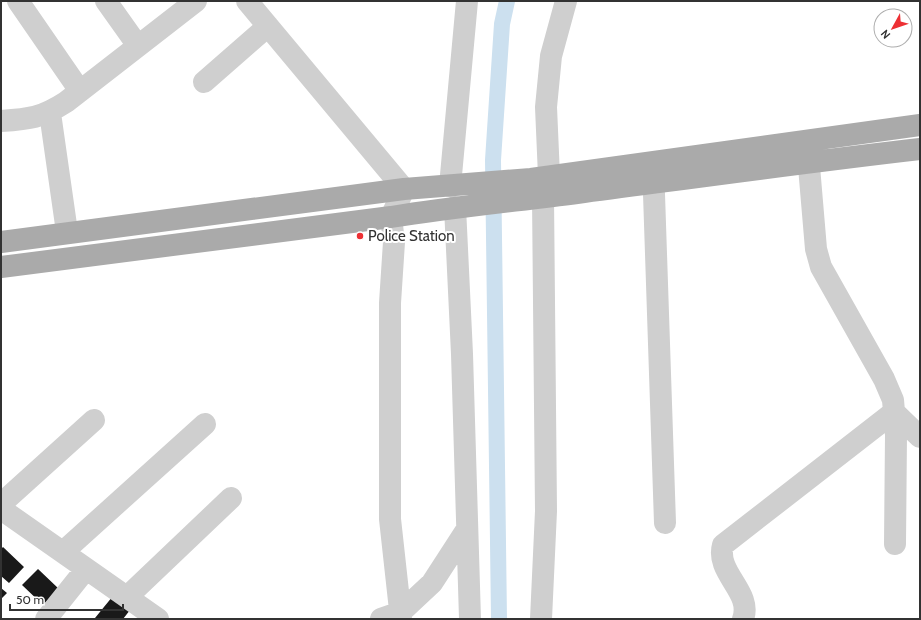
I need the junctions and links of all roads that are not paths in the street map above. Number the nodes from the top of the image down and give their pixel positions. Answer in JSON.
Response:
{"nodes":[{"id":1,"x":18,"y":1,"type":"edge"},
{"id":2,"x":106,"y":1,"type":"edge"},
{"id":3,"x":247,"y":1,"type":"edge"},
{"id":4,"x":467,"y":1,"type":"edge"},
{"id":5,"x":566,"y":1,"type":"edge"},
{"id":6,"x":192,"y":2,"type":"edge"},
{"id":7,"x":268,"y":26,"type":"junction"},
{"id":8,"x":138,"y":46,"type":"junction"},
{"id":9,"x":204,"y":82,"type":"dead end"},
{"id":10,"x":80,"y":91,"type":"junction"},
{"id":11,"x":50,"y":113,"type":"junction"},
{"id":12,"x":1,"y":121,"type":"edge"},
{"id":13,"x":913,"y":126,"type":"edge"},
{"id":14,"x":915,"y":149,"type":"edge"},
{"id":15,"x":807,"y":152,"type":"junction"},
{"id":16,"x":653,"y":173,"type":"junction"},
{"id":17,"x":540,"y":187,"type":"junction"},
{"id":18,"x":404,"y":189,"type":"junction"},
{"id":19,"x":452,"y":196,"type":"junction"},
{"id":20,"x":391,"y":217,"type":"junction"},
{"id":21,"x":67,"y":232,"type":"junction"},
{"id":22,"x":1,"y":242,"type":"edge"},
{"id":23,"x":1,"y":267,"type":"edge"},
{"id":24,"x":894,"y":412,"type":"junction"},
{"id":25,"x":94,"y":420,"type":"dead end"},
{"id":26,"x":205,"y":424,"type":"dead end"},
{"id":27,"x":920,"y":437,"type":"edge"},
{"id":28,"x":231,"y":498,"type":"dead end"},
{"id":29,"x":1,"y":504,"type":"edge"},
{"id":30,"x":1,"y":509,"type":"edge"},
{"id":31,"x":665,"y":523,"type":"dead end"},
{"id":32,"x":467,"y":529,"type":"junction"},
{"id":33,"x":895,"y":544,"type":"dead end"},
{"id":34,"x":63,"y":552,"type":"junction"},
{"id":35,"x":86,"y":569,"type":"junction"},
{"id":36,"x":128,"y":598,"type":"junction"},
{"id":37,"x":394,"y":617,"type":"edge"},
{"id":38,"x":46,"y":619,"type":"edge"},
{"id":39,"x":158,"y":619,"type":"edge"},
{"id":40,"x":470,"y":619,"type":"edge"},
{"id":41,"x":541,"y":619,"type":"edge"},
{"id":42,"x":744,"y":619,"type":"edge"}],
"edges":[{"from":1,"to":10,"type":"street"},
{"from":2,"to":8,"type":"street"},
{"from":3,"to":7,"type":"street"},
{"from":4,"to":19,"type":"street"},
{"from":5,"to":17,"type":"street"},
{"from":6,"to":8,"type":"street"},
{"from":7,"to":9,"type":"street"},
{"from":7,"to":18,"type":"street"},
{"from":8,"to":10,"type":"street"},
{"from":10,"to":11,"type":"street"},
{"from":11,"to":12,"type":"street"},
{"from":11,"to":21,"type":"street"},
{"from":13,"to":14,"type":"main road"},
{"from":13,"to":15,"type":"main road"},
{"from":14,"to":15,"type":"main road"},
{"from":15,"to":16,"type":"main road"},
{"from":15,"to":24,"type":"street"},
{"from":16,"to":17,"type":"main road"},
{"from":16,"to":31,"type":"street"},
{"from":17,"to":19,"type":"main road"},
{"from":17,"to":41,"type":"street"},
{"from":18,"to":19,"type":"main road"},
{"from":18,"to":20,"type":"street"},
{"from":18,"to":21,"type":"main road"},
{"from":19,"to":20,"type":"main road"},
{"from":19,"to":32,"type":"street"},
{"from":20,"to":23,"type":"main road"},
{"from":20,"to":37,"type":"street"},
{"from":21,"to":22,"type":"main road"},
{"from":24,"to":27,"type":"street"},
{"from":24,"to":33,"type":"street"},
{"from":24,"to":42,"type":"street"},
{"from":25,"to":29,"type":"street"},
{"from":26,"to":34,"type":"street"},
{"from":28,"to":36,"type":"street"},
{"from":30,"to":34,"type":"street"},
{"from":32,"to":37,"type":"street"},
{"from":32,"to":40,"type":"street"},
{"from":34,"to":35,"type":"street"},
{"from":35,"to":36,"type":"street"},
{"from":35,"to":38,"type":"street"},
{"from":36,"to":39,"type":"street"}]}
